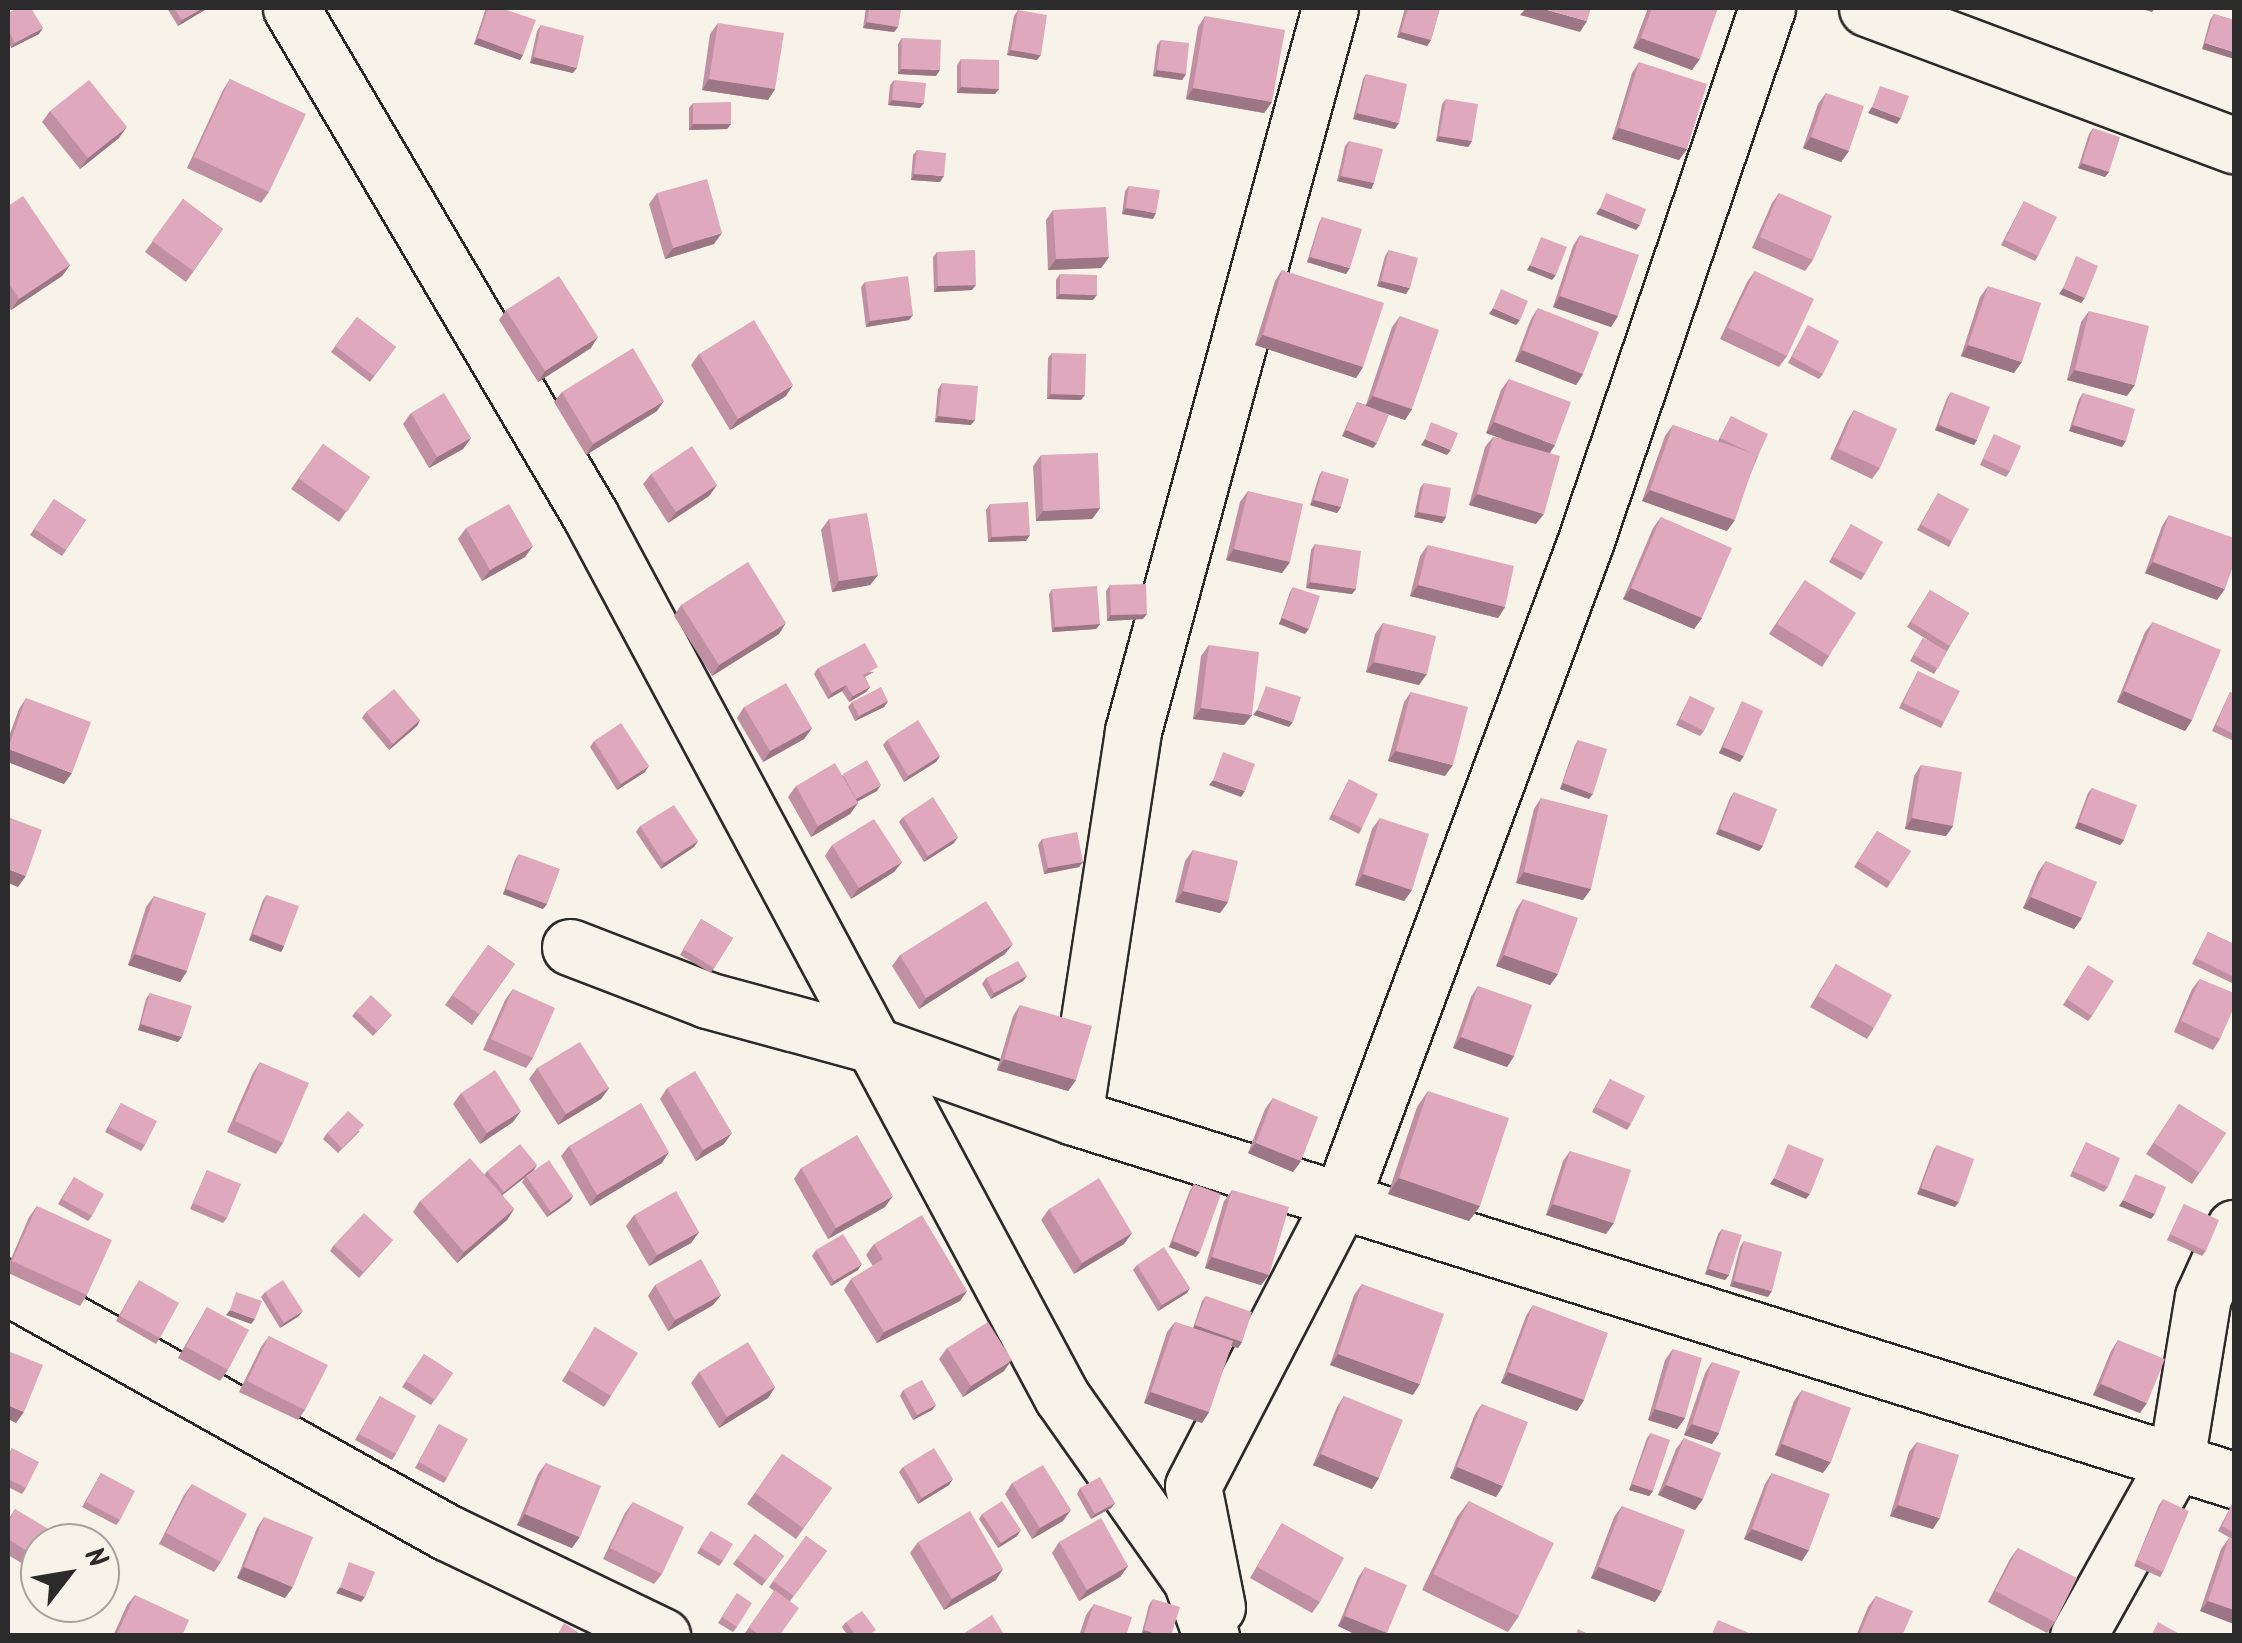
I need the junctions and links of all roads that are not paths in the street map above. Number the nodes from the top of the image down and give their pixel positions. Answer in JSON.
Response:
{"nodes":[{"id":1,"x":291,"y":8,"type":"edge"},
{"id":2,"x":1330,"y":8,"type":"edge"},
{"id":3,"x":1766,"y":8,"type":"edge"},
{"id":4,"x":1867,"y":8,"type":"edge"},
{"id":5,"x":2234,"y":145,"type":"edge"},
{"id":6,"x":570,"y":947,"type":"dead end"},
{"id":7,"x":876,"y":1046,"type":"junction"},
{"id":8,"x":1074,"y":1117,"type":"junction"},
{"id":9,"x":1341,"y":1200,"type":"junction"},
{"id":10,"x":2234,"y":1228,"type":"edge"},
{"id":11,"x":8,"y":1288,"type":"edge"},
{"id":12,"x":2176,"y":1461,"type":"junction"},
{"id":13,"x":2234,"y":1480,"type":"edge"},
{"id":14,"x":662,"y":1636,"type":"edge"},
{"id":15,"x":1211,"y":1636,"type":"edge"},
{"id":16,"x":1223,"y":1636,"type":"edge"},
{"id":17,"x":2078,"y":1636,"type":"edge"}],
"edges":[{"from":1,"to":7,"type":"street"},
{"from":2,"to":8,"type":"street"},
{"from":3,"to":9,"type":"street"},
{"from":4,"to":5,"type":"street"},
{"from":6,"to":7,"type":"street"},
{"from":7,"to":8,"type":"street"},
{"from":7,"to":15,"type":"street"},
{"from":8,"to":9,"type":"street"},
{"from":9,"to":12,"type":"street"},
{"from":9,"to":16,"type":"street"},
{"from":10,"to":12,"type":"street"},
{"from":11,"to":14,"type":"street"},
{"from":12,"to":13,"type":"street"},
{"from":12,"to":17,"type":"street"}]}
